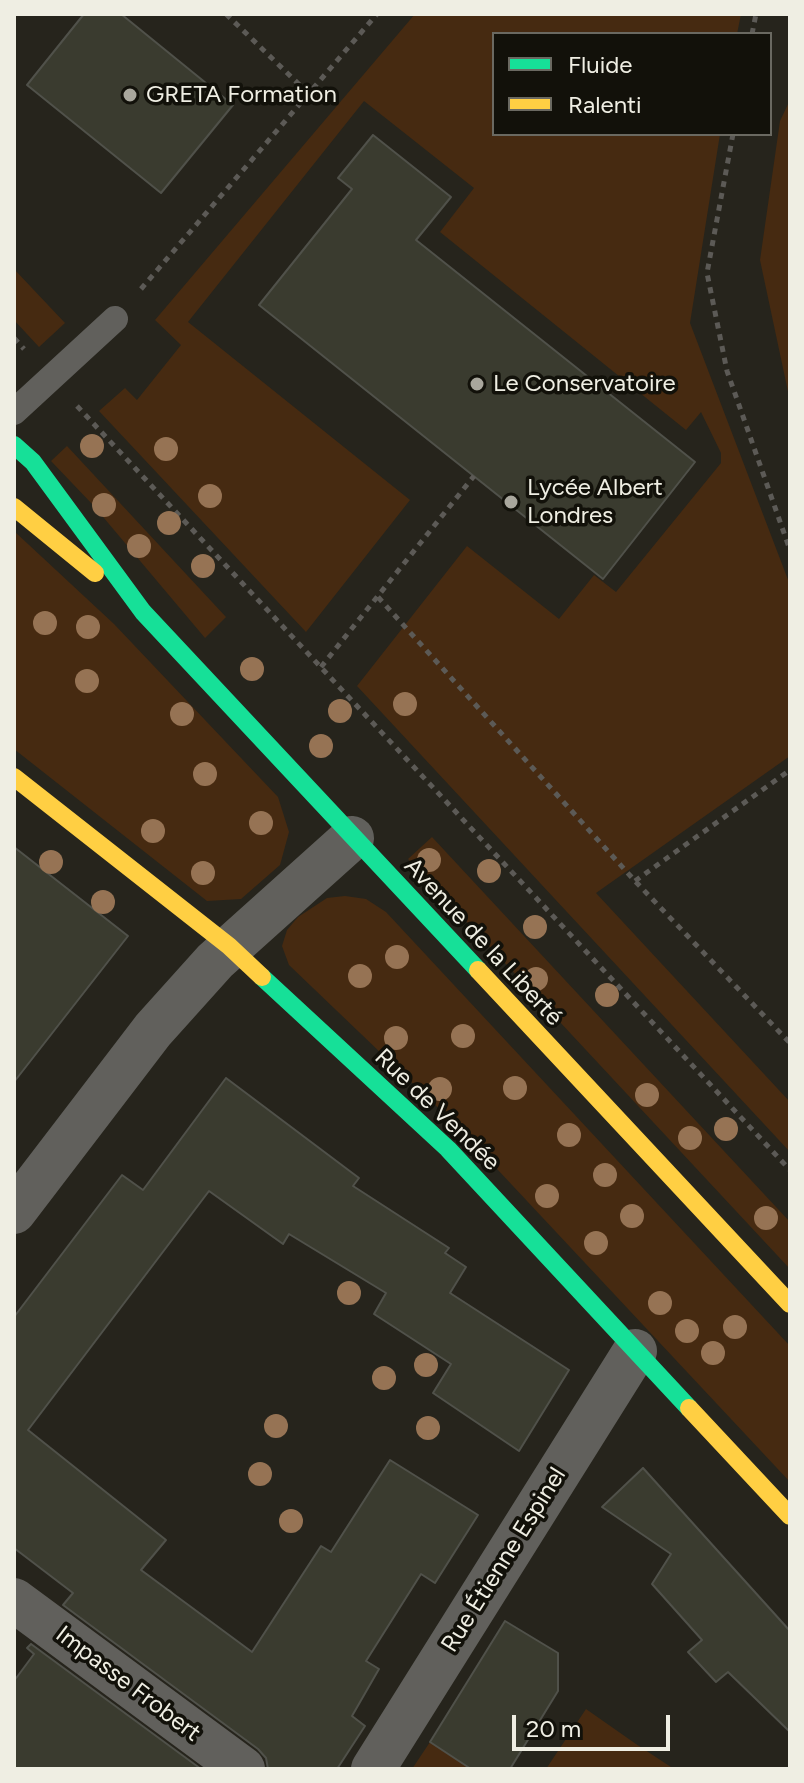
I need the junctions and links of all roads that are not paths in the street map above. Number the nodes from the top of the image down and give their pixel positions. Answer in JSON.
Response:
{"nodes":[{"id":1,"x":115,"y":319,"type":"road end"},
{"id":2,"x":14,"y":412,"type":"edge"},
{"id":3,"x":14,"y":445,"type":"edge"},
{"id":4,"x":14,"y":507,"type":"edge"},
{"id":5,"x":143,"y":612,"type":"junction"},
{"id":6,"x":14,"y":777,"type":"edge"},
{"id":7,"x":352,"y":838,"type":"junction"},
{"id":8,"x":229,"y":946,"type":"junction"},
{"id":9,"x":14,"y":1212,"type":"edge"},
{"id":10,"x":790,"y":1304,"type":"edge"},
{"id":11,"x":635,"y":1351,"type":"junction"},
{"id":12,"x":790,"y":1516,"type":"edge"},
{"id":13,"x":14,"y":1600,"type":"edge"},
{"id":14,"x":243,"y":1769,"type":"edge"},
{"id":15,"x":373,"y":1769,"type":"edge"}],
"edges":[{"from":1,"to":2,"type":"lane"},
{"from":3,"to":5,"type":"main road","name":"Avenue de la Liberté"},
{"from":4,"to":5,"type":"main road","name":"Avenue de la Liberté"},
{"from":5,"to":7,"type":"main road","name":"Avenue de la Liberté"},
{"from":6,"to":8,"type":"main road","name":"Rue de Vendée"},
{"from":7,"to":8,"type":"street"},
{"from":7,"to":10,"type":"main road","name":"Avenue de la Liberté"},
{"from":8,"to":9,"type":"street"},
{"from":8,"to":11,"type":"main road","name":"Rue de Vendée"},
{"from":11,"to":12,"type":"main road","name":"Rue de Vendée"},
{"from":11,"to":15,"type":"street","name":"Rue Étienne Espinel"},
{"from":13,"to":14,"type":"street","name":"Impasse Frobert"}]}
